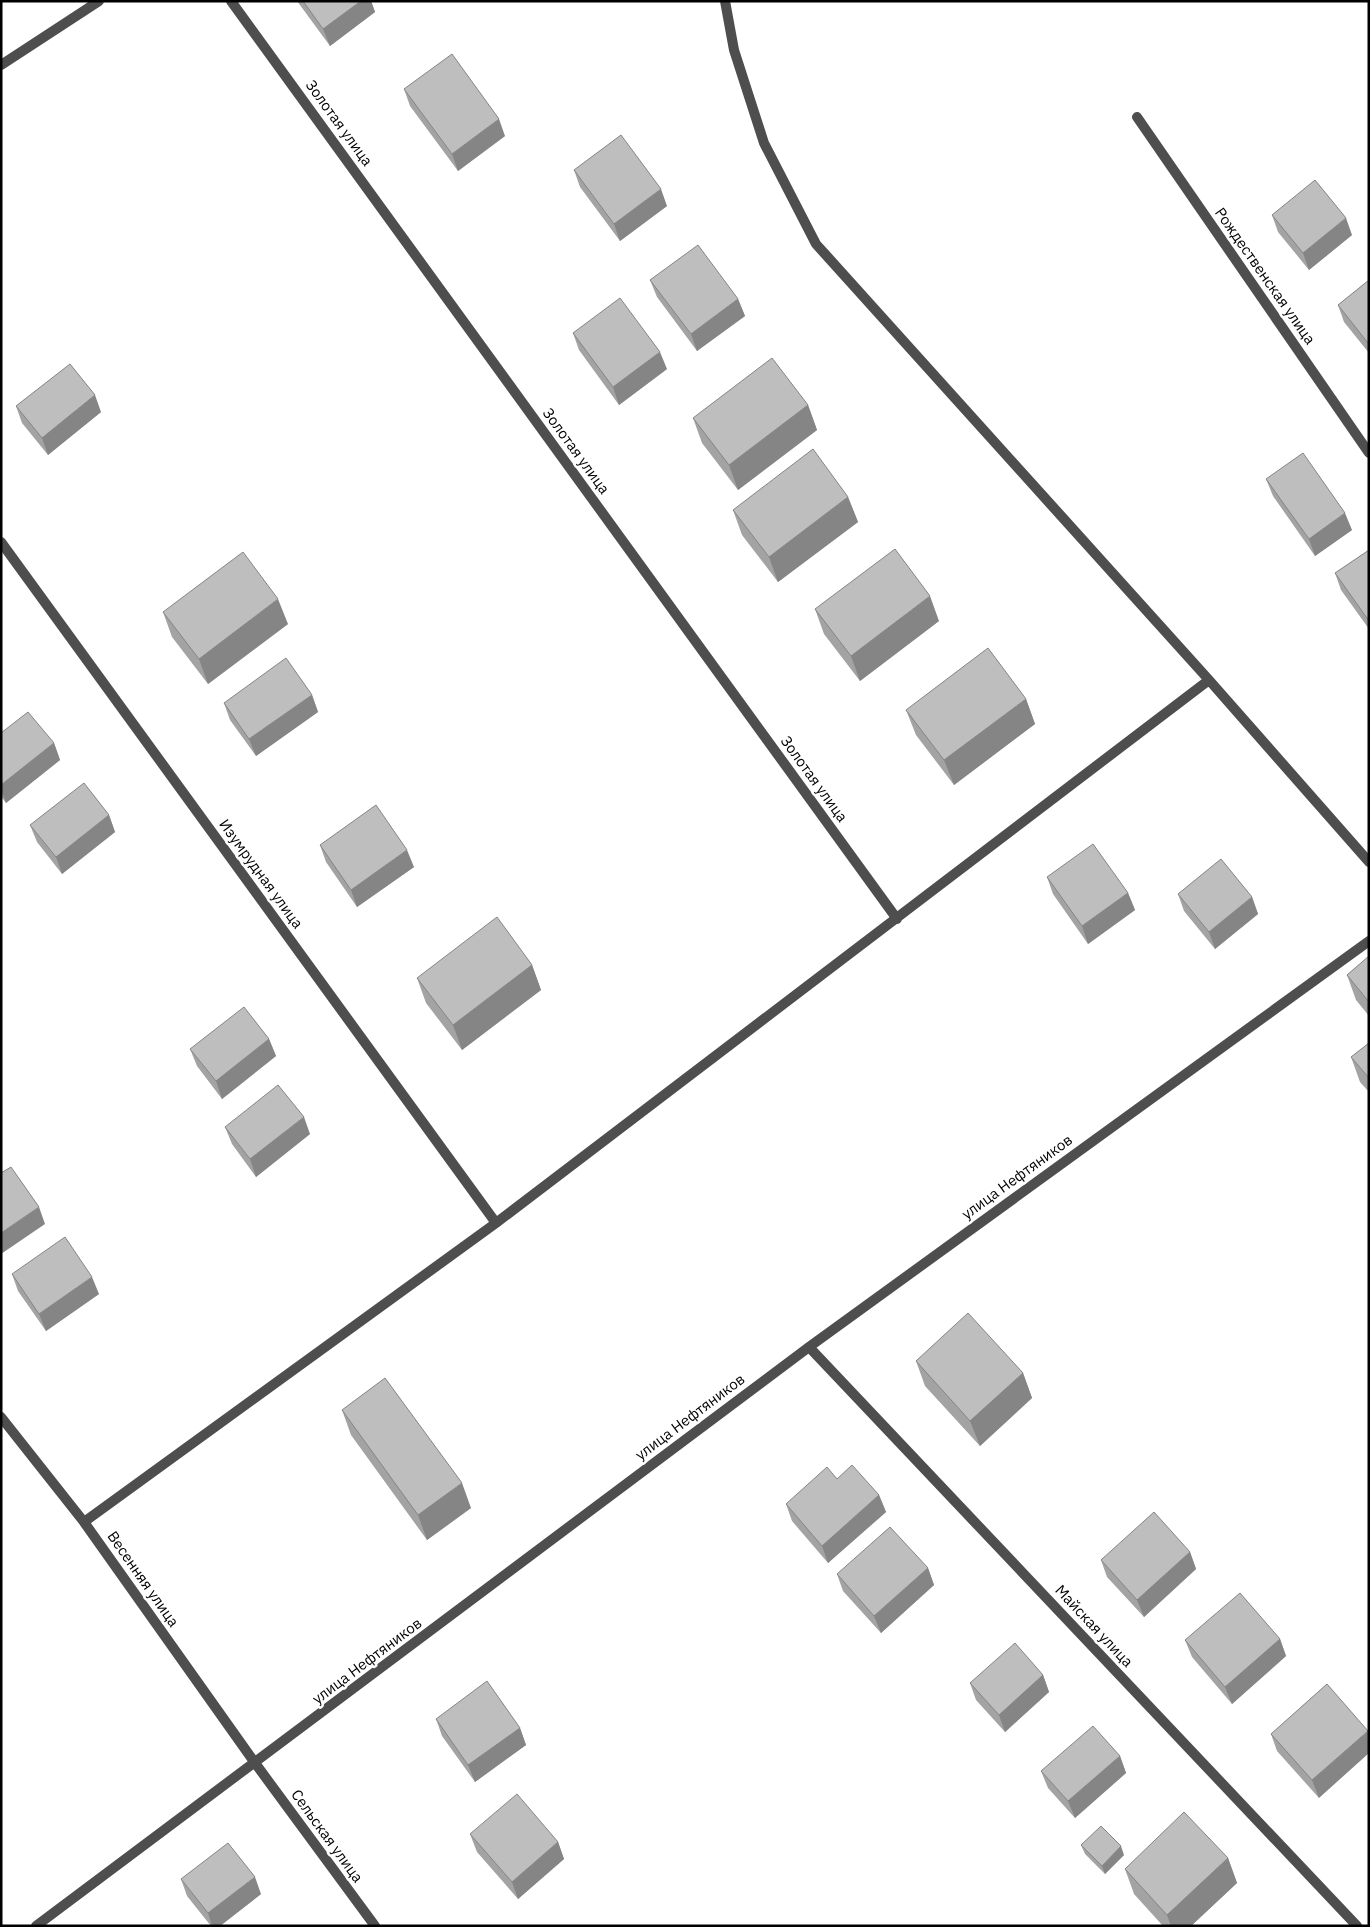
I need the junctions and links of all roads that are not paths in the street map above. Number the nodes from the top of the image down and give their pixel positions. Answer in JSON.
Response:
{"nodes":[{"id":1,"x":99,"y":1,"type":"edge"},
{"id":2,"x":231,"y":1,"type":"edge"},
{"id":3,"x":725,"y":1,"type":"edge"},
{"id":4,"x":1,"y":65,"type":"edge"},
{"id":5,"x":1137,"y":117,"type":"dead end"},
{"id":6,"x":1369,"y":453,"type":"edge"},
{"id":7,"x":1,"y":542,"type":"edge"},
{"id":8,"x":1209,"y":680,"type":"junction"},
{"id":9,"x":1369,"y":862,"type":"edge"},
{"id":10,"x":897,"y":919,"type":"junction"},
{"id":11,"x":1369,"y":941,"type":"edge"},
{"id":12,"x":496,"y":1223,"type":"junction"},
{"id":13,"x":809,"y":1347,"type":"junction"},
{"id":14,"x":1,"y":1417,"type":"edge"},
{"id":15,"x":84,"y":1522,"type":"junction"},
{"id":16,"x":255,"y":1763,"type":"junction"},
{"id":17,"x":36,"y":1926,"type":"edge"},
{"id":18,"x":375,"y":1926,"type":"edge"},
{"id":19,"x":1357,"y":1926,"type":"edge"}],
"edges":[{"from":1,"to":4,"type":"street"},
{"from":2,"to":10,"type":"street","name":"Золотая улица"},
{"from":3,"to":8,"type":"street"},
{"from":5,"to":6,"type":"street","name":"Рождественская улица"},
{"from":7,"to":12,"type":"street","name":"Изумрудная улица"},
{"from":8,"to":9,"type":"street"},
{"from":8,"to":10,"type":"street"},
{"from":10,"to":12,"type":"street"},
{"from":11,"to":13,"type":"street","name":"улица Нефтяников"},
{"from":12,"to":15,"type":"street"},
{"from":13,"to":16,"type":"street","name":"улица Нефтяников"},
{"from":13,"to":19,"type":"street","name":"Майская улица"},
{"from":14,"to":15,"type":"street","name":"Весенняя улица"},
{"from":15,"to":16,"type":"street","name":"Весенняя улица"},
{"from":16,"to":17,"type":"street","name":"улица Нефтяников"},
{"from":16,"to":18,"type":"street","name":"Сельская улица"}]}
